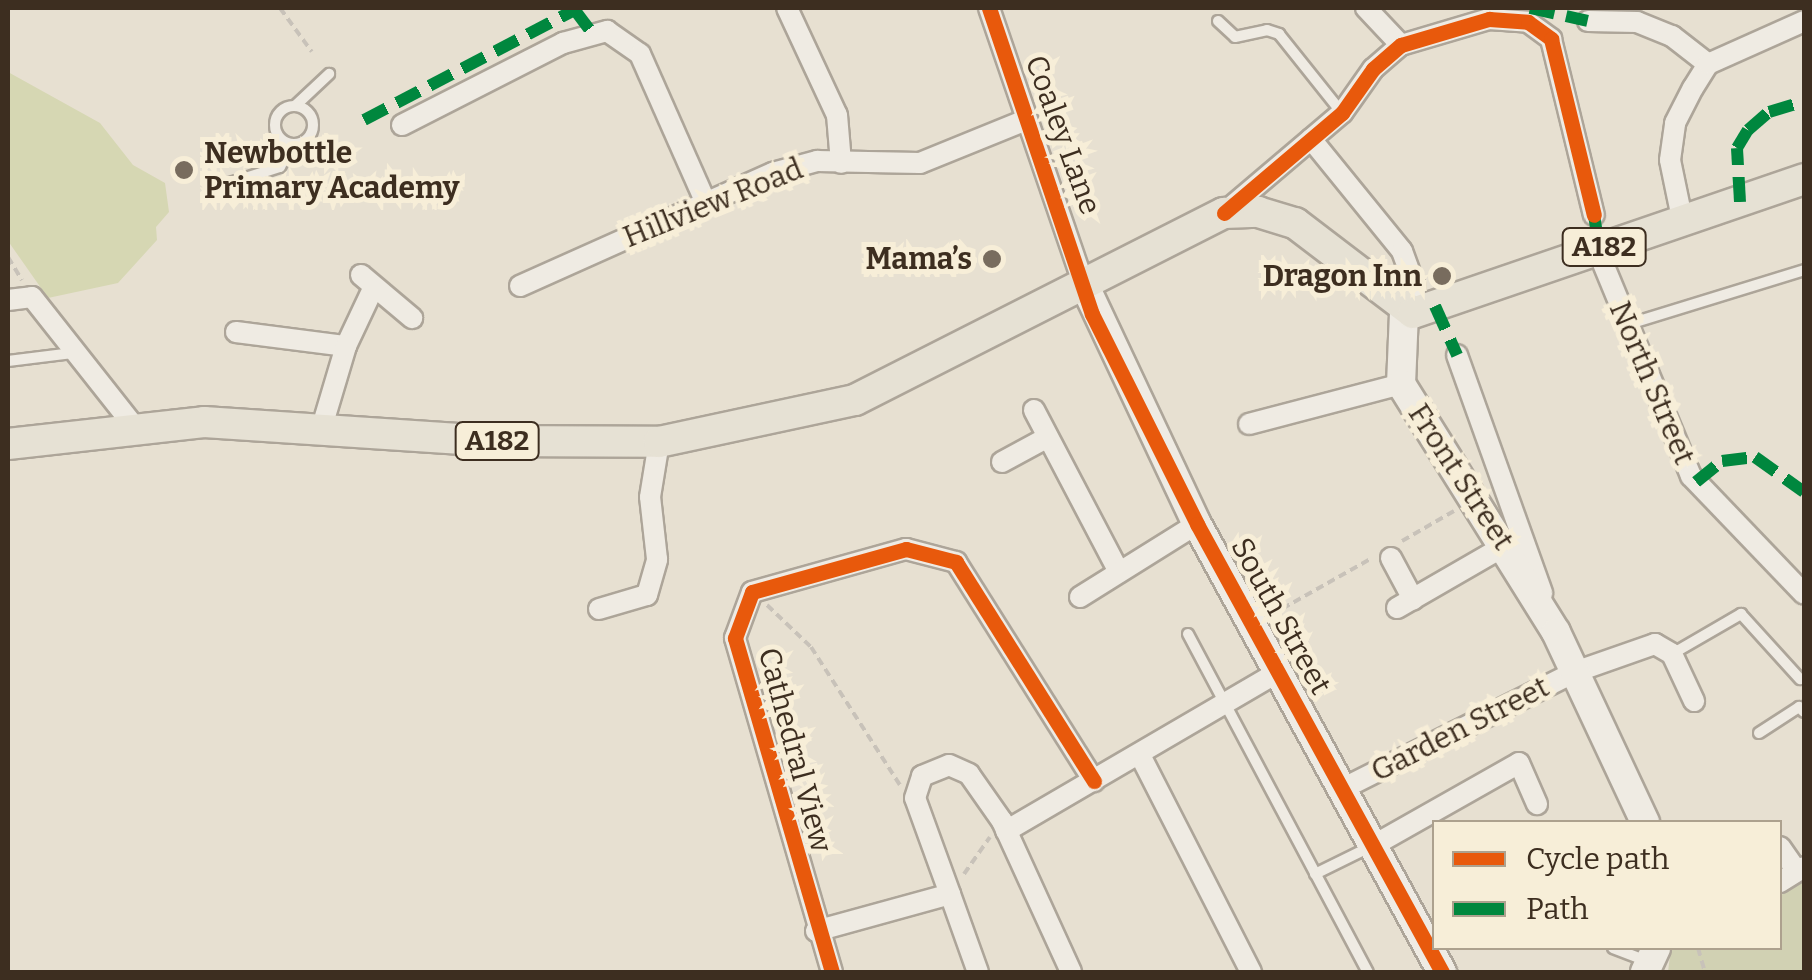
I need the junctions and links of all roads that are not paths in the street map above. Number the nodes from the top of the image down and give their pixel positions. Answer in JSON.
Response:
{"nodes":[{"id":1,"x":788,"y":8,"type":"edge"},
{"id":2,"x":990,"y":8,"type":"edge"},
{"id":3,"x":1366,"y":8,"type":"edge"},
{"id":4,"x":1218,"y":21,"type":"dead end"},
{"id":5,"x":1588,"y":21,"type":"dead end"},
{"id":6,"x":1804,"y":21,"type":"edge"},
{"id":7,"x":1401,"y":45,"type":"junction"},
{"id":8,"x":1708,"y":64,"type":"junction"},
{"id":9,"x":329,"y":74,"type":"dead end"},
{"id":10,"x":295,"y":106,"type":"junction"},
{"id":11,"x":1347,"y":107,"type":"junction"},
{"id":12,"x":1026,"y":120,"type":"junction"},
{"id":13,"x":402,"y":125,"type":"dead end"},
{"id":14,"x":1311,"y":139,"type":"junction"},
{"id":15,"x":292,"y":144,"type":"junction"},
{"id":16,"x":841,"y":163,"type":"junction"},
{"id":17,"x":1804,"y":179,"type":"edge"},
{"id":18,"x":211,"y":189,"type":"dead end"},
{"id":19,"x":705,"y":201,"type":"junction"},
{"id":20,"x":1224,"y":213,"type":"junction"},
{"id":21,"x":1594,"y":215,"type":"dead end"},
{"id":22,"x":1683,"y":222,"type":"junction"},
{"id":23,"x":1597,"y":249,"type":"junction"},
{"id":24,"x":1804,"y":270,"type":"edge"},
{"id":25,"x":1083,"y":282,"type":"junction"},
{"id":26,"x":520,"y":286,"type":"dead end"},
{"id":27,"x":8,"y":300,"type":"edge"},
{"id":28,"x":1409,"y":313,"type":"junction"},
{"id":29,"x":412,"y":318,"type":"dead end"},
{"id":30,"x":1626,"y":325,"type":"junction"},
{"id":31,"x":236,"y":332,"type":"dead end"},
{"id":32,"x":346,"y":346,"type":"junction"},
{"id":33,"x":74,"y":352,"type":"junction"},
{"id":34,"x":1457,"y":354,"type":"dead end"},
{"id":35,"x":8,"y":361,"type":"edge"},
{"id":36,"x":1401,"y":384,"type":"junction"},
{"id":37,"x":1034,"y":410,"type":"dead end"},
{"id":38,"x":1248,"y":424,"type":"dead end"},
{"id":39,"x":133,"y":425,"type":"junction"},
{"id":40,"x":321,"y":430,"type":"junction"},
{"id":41,"x":1048,"y":437,"type":"junction"},
{"id":42,"x":659,"y":442,"type":"junction"},
{"id":43,"x":8,"y":444,"type":"edge"},
{"id":44,"x":1002,"y":462,"type":"dead end"},
{"id":45,"x":1197,"y":524,"type":"junction"},
{"id":46,"x":1506,"y":545,"type":"junction"},
{"id":47,"x":1386,"y":554,"type":"road end"},
{"id":48,"x":1119,"y":572,"type":"junction"},
{"id":49,"x":1804,"y":594,"type":"edge"},
{"id":50,"x":1080,"y":597,"type":"dead end"},
{"id":51,"x":599,"y":609,"type":"dead end"},
{"id":52,"x":1556,"y":632,"type":"junction"},
{"id":53,"x":1188,"y":634,"type":"dead end"},
{"id":54,"x":1672,"y":654,"type":"junction"},
{"id":55,"x":1280,"y":671,"type":"junction"},
{"id":56,"x":1575,"y":672,"type":"junction"},
{"id":57,"x":1800,"y":679,"type":"dead end"},
{"id":58,"x":1694,"y":700,"type":"dead end"},
{"id":59,"x":1226,"y":703,"type":"junction"},
{"id":60,"x":1804,"y":712,"type":"edge"},
{"id":61,"x":1759,"y":733,"type":"dead end"},
{"id":62,"x":1140,"y":755,"type":"junction"},
{"id":63,"x":1094,"y":781,"type":"junction"},
{"id":64,"x":1346,"y":787,"type":"junction"},
{"id":65,"x":1537,"y":804,"type":"dead end"},
{"id":66,"x":1644,"y":820,"type":"edge"},
{"id":67,"x":1004,"y":826,"type":"junction"},
{"id":68,"x":1376,"y":844,"type":"junction"},
{"id":69,"x":1315,"y":874,"type":"junction"},
{"id":70,"x":950,"y":894,"type":"junction"},
{"id":71,"x":816,"y":931,"type":"junction"},
{"id":72,"x":1618,"y":950,"type":"edge"},
{"id":73,"x":1650,"y":961,"type":"edge"},
{"id":74,"x":832,"y":972,"type":"edge"},
{"id":75,"x":978,"y":972,"type":"edge"},
{"id":76,"x":1071,"y":972,"type":"edge"},
{"id":77,"x":1251,"y":972,"type":"edge"},
{"id":78,"x":1368,"y":972,"type":"edge"},
{"id":79,"x":1442,"y":972,"type":"edge"}],
"edges":[{"from":1,"to":16,"type":"street"},
{"from":2,"to":12,"type":"street","name":"Coaley Lane"},
{"from":3,"to":7,"type":"street"},
{"from":4,"to":11,"type":"lane"},
{"from":5,"to":8,"type":"street"},
{"from":6,"to":8,"type":"street"},
{"from":7,"to":11,"type":"street"},
{"from":7,"to":21,"type":"street"},
{"from":8,"to":22,"type":"street"},
{"from":9,"to":10,"type":"lane"},
{"from":10,"to":15,"type":"lane"},
{"from":10,"to":15,"type":"lane"},
{"from":11,"to":14,"type":"street"},
{"from":12,"to":16,"type":"street","name":"Hillview Road"},
{"from":12,"to":25,"type":"street","name":"Coaley Lane"},
{"from":13,"to":19,"type":"street"},
{"from":14,"to":20,"type":"street"},
{"from":14,"to":28,"type":"street"},
{"from":15,"to":18,"type":"lane"},
{"from":16,"to":19,"type":"street","name":"Hillview Road"},
{"from":17,"to":22,"type":"main road","number":"A182"},
{"from":19,"to":26,"type":"street","name":"Hillview Road"},
{"from":20,"to":25,"type":"main road","number":"A182"},
{"from":20,"to":28,"type":"main road"},
{"from":22,"to":23,"type":"main road","number":"A182"},
{"from":23,"to":28,"type":"main road","number":"A182"},
{"from":23,"to":30,"type":"street","name":"North Street"},
{"from":24,"to":30,"type":"lane"},
{"from":25,"to":42,"type":"main road","number":"A182"},
{"from":25,"to":45,"type":"street","name":"South Street"},
{"from":27,"to":33,"type":"street"},
{"from":28,"to":36,"type":"street","name":"Front Street"},
{"from":29,"to":32,"type":"street"},
{"from":30,"to":49,"type":"street","name":"North Street"},
{"from":31,"to":32,"type":"street"},
{"from":32,"to":40,"type":"street"},
{"from":33,"to":35,"type":"lane"},
{"from":33,"to":39,"type":"street"},
{"from":34,"to":52,"type":"street","name":"Front Street"},
{"from":36,"to":38,"type":"street"},
{"from":36,"to":46,"type":"street","name":"Front Street"},
{"from":37,"to":41,"type":"street"},
{"from":39,"to":40,"type":"main road","number":"A182"},
{"from":39,"to":43,"type":"main road","number":"A182"},
{"from":40,"to":42,"type":"main road","number":"A182"},
{"from":41,"to":44,"type":"street"},
{"from":41,"to":48,"type":"street"},
{"from":42,"to":51,"type":"street"},
{"from":45,"to":48,"type":"street"},
{"from":45,"to":55,"type":"street","name":"South Street"},
{"from":46,"to":47,"type":"street"},
{"from":46,"to":52,"type":"street","name":"Front Street"},
{"from":48,"to":50,"type":"street"},
{"from":52,"to":56,"type":"street","name":"Front Street"},
{"from":53,"to":59,"type":"lane"},
{"from":54,"to":56,"type":"street","name":"Garden Street"},
{"from":54,"to":57,"type":"lane"},
{"from":54,"to":58,"type":"street"},
{"from":55,"to":59,"type":"street"},
{"from":55,"to":64,"type":"street","name":"South Street"},
{"from":56,"to":64,"type":"street","name":"Garden Street"},
{"from":56,"to":66,"type":"street","name":"Front Street"},
{"from":59,"to":62,"type":"street"},
{"from":59,"to":69,"type":"lane"},
{"from":60,"to":61,"type":"lane"},
{"from":62,"to":63,"type":"street"},
{"from":62,"to":77,"type":"street"},
{"from":63,"to":67,"type":"street"},
{"from":63,"to":71,"type":"street","name":"Cathedral View"},
{"from":64,"to":68,"type":"street","name":"South Street"},
{"from":65,"to":68,"type":"street"},
{"from":67,"to":70,"type":"street"},
{"from":67,"to":76,"type":"street"},
{"from":68,"to":69,"type":"lane"},
{"from":68,"to":79,"type":"street","name":"South Street"},
{"from":69,"to":78,"type":"lane"},
{"from":70,"to":71,"type":"street"},
{"from":70,"to":75,"type":"street"},
{"from":71,"to":74,"type":"street","name":"Cathedral View"},
{"from":72,"to":73,"type":"lane"}]}
